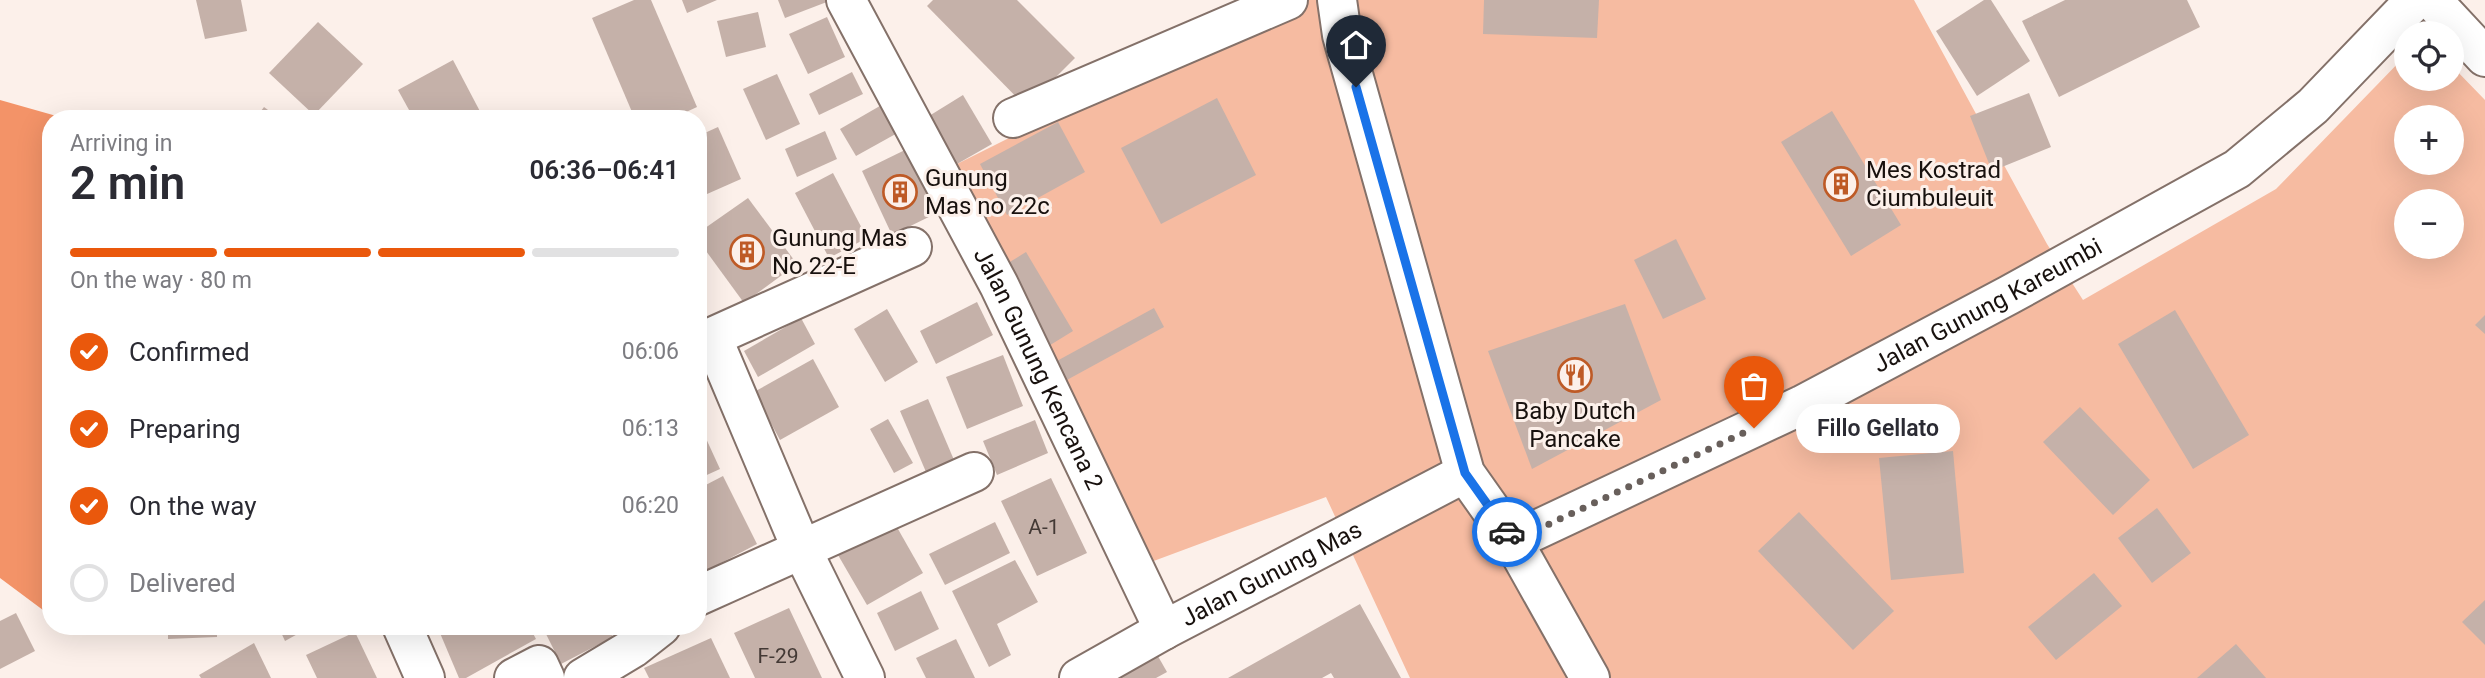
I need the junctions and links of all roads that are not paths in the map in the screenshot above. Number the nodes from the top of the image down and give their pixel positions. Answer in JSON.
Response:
{"nodes":[{"id":1,"x":846,"y":0,"type":"edge"},
{"id":2,"x":1288,"y":0,"type":"edge"},
{"id":3,"x":1337,"y":0,"type":"edge"},
{"id":4,"x":2415,"y":0,"type":"edge"},
{"id":5,"x":2432,"y":0,"type":"edge"},
{"id":6,"x":2485,"y":57,"type":"edge"},
{"id":7,"x":1013,"y":118,"type":"dead end"},
{"id":8,"x":912,"y":247,"type":"dead end"},
{"id":9,"x":707,"y":338,"type":"edge"},
{"id":10,"x":707,"y":343,"type":"edge"},
{"id":11,"x":974,"y":472,"type":"dead end"},
{"id":12,"x":1465,"y":473,"type":"junction"},
{"id":13,"x":1513,"y":541,"type":"junction"},
{"id":14,"x":802,"y":550,"type":"junction"},
{"id":15,"x":707,"y":592,"type":"edge"},
{"id":16,"x":1164,"y":630,"type":"junction"},
{"id":17,"x":406,"y":635,"type":"edge"},
{"id":18,"x":650,"y":635,"type":"edge"},
{"id":19,"x":425,"y":678,"type":"edge"},
{"id":20,"x":514,"y":678,"type":"edge"},
{"id":21,"x":545,"y":678,"type":"edge"},
{"id":22,"x":583,"y":678,"type":"edge"},
{"id":23,"x":865,"y":678,"type":"edge"},
{"id":24,"x":1079,"y":678,"type":"edge"},
{"id":25,"x":1590,"y":678,"type":"edge"}],
"edges":[{"from":1,"to":16,"type":"street","name":"Jalan Gunung Kencana 2"},
{"from":2,"to":7,"type":"street"},
{"from":3,"to":12,"type":"street"},
{"from":4,"to":13,"type":"street","name":"Jalan Gunung Kareumbi"},
{"from":5,"to":6,"type":"street"},
{"from":8,"to":9,"type":"street"},
{"from":10,"to":14,"type":"street"},
{"from":11,"to":14,"type":"street"},
{"from":12,"to":13,"type":"street"},
{"from":12,"to":16,"type":"street","name":"Jalan Gunung Mas"},
{"from":13,"to":25,"type":"street"},
{"from":14,"to":15,"type":"street"},
{"from":14,"to":23,"type":"street"},
{"from":16,"to":24,"type":"street","name":"Jalan Gunung Mas"},
{"from":17,"to":19,"type":"street"},
{"from":18,"to":22,"type":"street"},
{"from":20,"to":21,"type":"street"}]}
